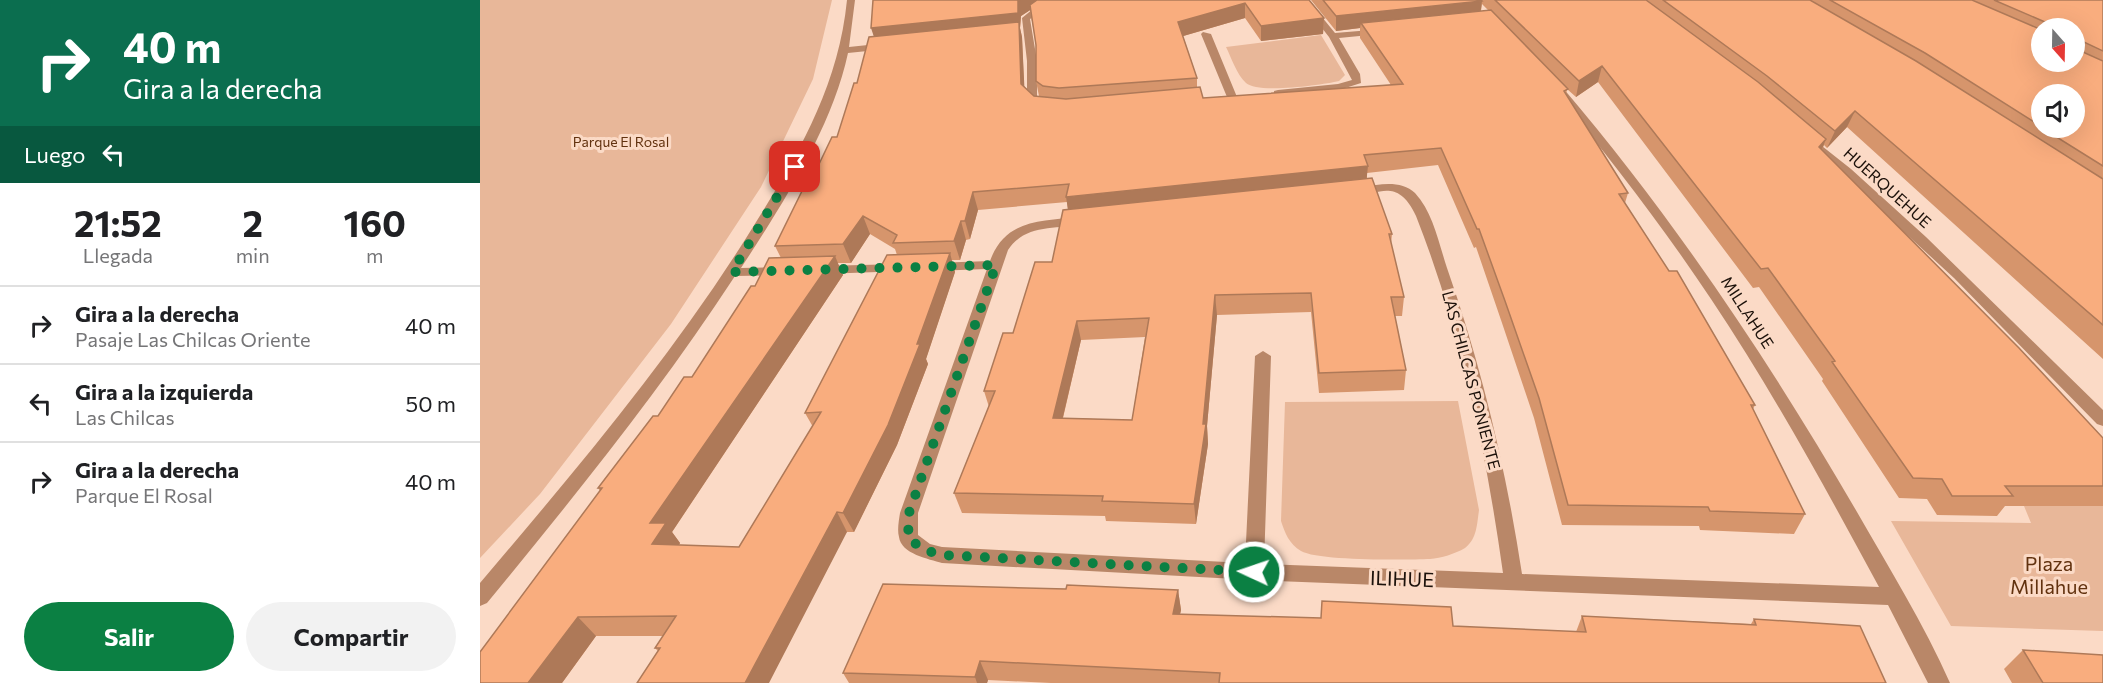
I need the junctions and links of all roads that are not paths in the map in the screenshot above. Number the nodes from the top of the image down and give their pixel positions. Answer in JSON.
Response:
{"nodes":[{"id":1,"x":851,"y":0,"type":"edge"},
{"id":2,"x":1081,"y":0,"type":"edge"},
{"id":3,"x":1304,"y":0,"type":"edge"},
{"id":4,"x":1388,"y":31,"type":"edge"},
{"id":5,"x":1027,"y":32,"type":"junction"},
{"id":6,"x":1016,"y":33,"type":"edge"},
{"id":7,"x":1206,"y":34,"type":"edge"},
{"id":8,"x":1333,"y":36,"type":"junction"},
{"id":9,"x":893,"y":46,"type":"edge"},
{"id":10,"x":843,"y":51,"type":"junction"},
{"id":11,"x":1549,"y":79,"type":"edge"},
{"id":12,"x":1265,"y":94,"type":"edge"},
{"id":13,"x":1221,"y":98,"type":"edge"},
{"id":14,"x":1051,"y":109,"type":"edge"},
{"id":15,"x":1801,"y":133,"type":"edge"},
{"id":16,"x":1339,"y":193,"type":"edge"},
{"id":17,"x":1089,"y":220,"type":"edge"},
{"id":18,"x":996,"y":265,"type":"junction"},
{"id":19,"x":732,"y":272,"type":"junction"},
{"id":20,"x":1263,"y":356,"type":"dead end"},
{"id":21,"x":2103,"y":420,"type":"edge"},
{"id":22,"x":1254,"y":572,"type":"junction"},
{"id":23,"x":1514,"y":582,"type":"junction"},
{"id":24,"x":1893,"y":596,"type":"junction"},
{"id":25,"x":480,"y":597,"type":"edge"},
{"id":26,"x":1939,"y":683,"type":"edge"}],
"edges":[{"from":1,"to":10,"type":"street"},
{"from":2,"to":5,"type":"street"},
{"from":3,"to":8,"type":"street"},
{"from":4,"to":8,"type":"street"},
{"from":5,"to":6,"type":"street"},
{"from":5,"to":14,"type":"street"},
{"from":7,"to":13,"type":"street"},
{"from":8,"to":12,"type":"street"},
{"from":9,"to":10,"type":"street"},
{"from":10,"to":19,"type":"street"},
{"from":11,"to":24,"type":"street","name":"MILLAHUE"},
{"from":15,"to":21,"type":"street","name":"HUERQUEHUE"},
{"from":16,"to":23,"type":"street","name":"LAS CHILCAS PONIENTE"},
{"from":17,"to":18,"type":"street"},
{"from":18,"to":19,"type":"street"},
{"from":18,"to":22,"type":"street","name":"ILIHUE"},
{"from":19,"to":25,"type":"street"},
{"from":20,"to":22,"type":"street"},
{"from":22,"to":23,"type":"street","name":"ILIHUE"},
{"from":23,"to":24,"type":"street","name":"ILIHUE"},
{"from":24,"to":26,"type":"street","name":"MILLAHUE"}]}
